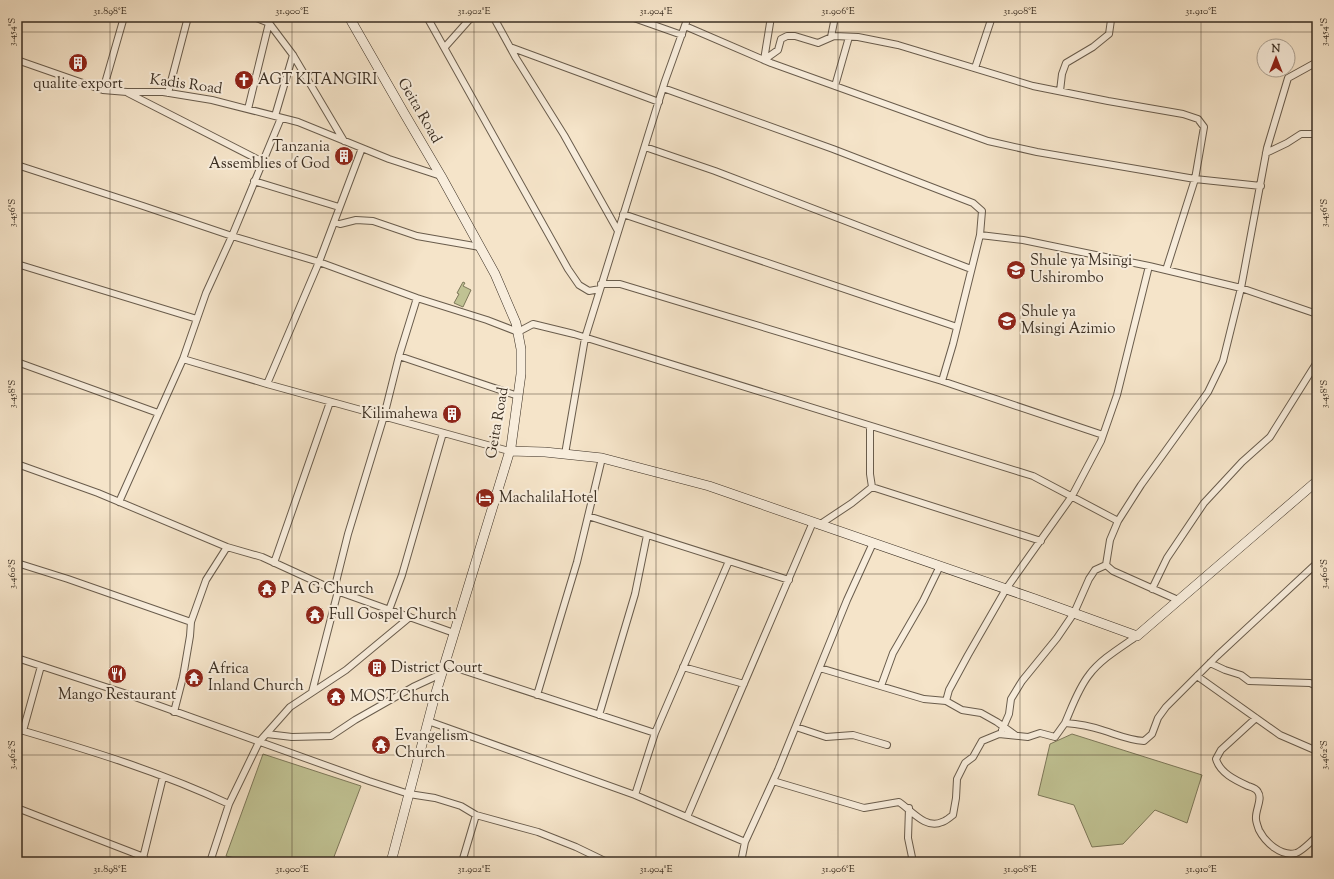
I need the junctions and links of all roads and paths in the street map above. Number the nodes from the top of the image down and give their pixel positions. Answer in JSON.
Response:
{"nodes":[{"id":1,"x":124,"y":17,"type":"edge"},
{"id":2,"x":188,"y":17,"type":"edge"},
{"id":3,"x":254,"y":17,"type":"edge"},
{"id":4,"x":350,"y":17,"type":"edge"},
{"id":5,"x":427,"y":17,"type":"edge"},
{"id":6,"x":474,"y":17,"type":"edge"},
{"id":7,"x":492,"y":17,"type":"edge"},
{"id":8,"x":631,"y":17,"type":"edge"},
{"id":9,"x":688,"y":17,"type":"edge"},
{"id":10,"x":771,"y":17,"type":"edge"},
{"id":11,"x":835,"y":17,"type":"edge"},
{"id":12,"x":992,"y":17,"type":"edge"},
{"id":13,"x":1113,"y":17,"type":"edge"},
{"id":14,"x":269,"y":23,"type":"junction"},
{"id":15,"x":685,"y":26,"type":"junction"},
{"id":16,"x":682,"y":35,"type":"junction"},
{"id":17,"x":849,"y":37,"type":"junction"},
{"id":18,"x":831,"y":38,"type":"junction"},
{"id":19,"x":445,"y":47,"type":"junction"},
{"id":20,"x":510,"y":47,"type":"junction"},
{"id":21,"x":293,"y":55,"type":"junction"},
{"id":22,"x":17,"y":60,"type":"edge"},
{"id":23,"x":764,"y":60,"type":"junction"},
{"id":24,"x":1317,"y":62,"type":"edge"},
{"id":25,"x":975,"y":68,"type":"junction"},
{"id":26,"x":835,"y":86,"type":"junction"},
{"id":27,"x":663,"y":88,"type":"junction"},
{"id":28,"x":103,"y":90,"type":"junction"},
{"id":29,"x":1060,"y":91,"type":"junction"},
{"id":30,"x":127,"y":92,"type":"junction"},
{"id":31,"x":168,"y":93,"type":"junction"},
{"id":32,"x":659,"y":102,"type":"junction"},
{"id":33,"x":248,"y":109,"type":"junction"},
{"id":34,"x":278,"y":117,"type":"junction"},
{"id":35,"x":1317,"y":134,"type":"edge"},
{"id":36,"x":344,"y":141,"type":"junction"},
{"id":37,"x":645,"y":147,"type":"junction"},
{"id":38,"x":362,"y":148,"type":"junction"},
{"id":39,"x":1266,"y":152,"type":"junction"},
{"id":40,"x":262,"y":162,"type":"junction"},
{"id":41,"x":17,"y":165,"type":"edge"},
{"id":42,"x":441,"y":176,"type":"junction"},
{"id":43,"x":1195,"y":179,"type":"junction"},
{"id":44,"x":254,"y":181,"type":"junction"},
{"id":45,"x":1261,"y":186,"type":"junction"},
{"id":46,"x":339,"y":207,"type":"junction"},
{"id":47,"x":623,"y":214,"type":"junction"},
{"id":48,"x":334,"y":222,"type":"junction"},
{"id":49,"x":618,"y":231,"type":"junction"},
{"id":50,"x":980,"y":235,"type":"junction"},
{"id":51,"x":232,"y":236,"type":"junction"},
{"id":52,"x":480,"y":247,"type":"junction"},
{"id":53,"x":319,"y":262,"type":"junction"},
{"id":54,"x":17,"y":264,"type":"edge"},
{"id":55,"x":1149,"y":266,"type":"junction"},
{"id":56,"x":971,"y":269,"type":"junction"},
{"id":57,"x":1166,"y":270,"type":"junction"},
{"id":58,"x":600,"y":286,"type":"junction"},
{"id":59,"x":1241,"y":288,"type":"junction"},
{"id":60,"x":417,"y":298,"type":"junction"},
{"id":61,"x":1317,"y":314,"type":"edge"},
{"id":62,"x":196,"y":319,"type":"junction"},
{"id":63,"x":957,"y":326,"type":"junction"},
{"id":64,"x":518,"y":332,"type":"junction"},
{"id":65,"x":585,"y":338,"type":"junction"},
{"id":66,"x":399,"y":356,"type":"junction"},
{"id":67,"x":183,"y":359,"type":"junction"},
{"id":68,"x":17,"y":362,"type":"edge"},
{"id":69,"x":1317,"y":362,"type":"edge"},
{"id":70,"x":942,"y":381,"type":"junction"},
{"id":71,"x":267,"y":384,"type":"junction"},
{"id":72,"x":518,"y":396,"type":"junction"},
{"id":73,"x":330,"y":402,"type":"junction"},
{"id":74,"x":158,"y":413,"type":"junction"},
{"id":75,"x":384,"y":416,"type":"junction"},
{"id":76,"x":870,"y":426,"type":"junction"},
{"id":77,"x":443,"y":433,"type":"junction"},
{"id":78,"x":1103,"y":435,"type":"junction"},
{"id":79,"x":509,"y":451,"type":"junction"},
{"id":80,"x":564,"y":454,"type":"junction"},
{"id":81,"x":602,"y":458,"type":"junction"},
{"id":82,"x":17,"y":464,"type":"edge"},
{"id":83,"x":1317,"y":481,"type":"edge"},
{"id":84,"x":872,"y":487,"type":"junction"},
{"id":85,"x":1072,"y":496,"type":"junction"},
{"id":86,"x":119,"y":502,"type":"junction"},
{"id":87,"x":588,"y":516,"type":"junction"},
{"id":88,"x":1118,"y":521,"type":"junction"},
{"id":89,"x":816,"y":523,"type":"junction"},
{"id":90,"x":647,"y":535,"type":"junction"},
{"id":91,"x":1040,"y":541,"type":"junction"},
{"id":92,"x":872,"y":543,"type":"junction"},
{"id":93,"x":227,"y":547,"type":"junction"},
{"id":94,"x":274,"y":562,"type":"junction"},
{"id":95,"x":729,"y":562,"type":"junction"},
{"id":96,"x":17,"y":563,"type":"edge"},
{"id":97,"x":1317,"y":563,"type":"edge"},
{"id":98,"x":1106,"y":565,"type":"junction"},
{"id":99,"x":940,"y":566,"type":"junction"},
{"id":100,"x":789,"y":580,"type":"junction"},
{"id":101,"x":1152,"y":588,"type":"junction"},
{"id":102,"x":1006,"y":589,"type":"junction"},
{"id":103,"x":336,"y":590,"type":"junction"},
{"id":104,"x":1178,"y":600,"type":"junction"},
{"id":105,"x":389,"y":610,"type":"junction"},
{"id":106,"x":1074,"y":613,"type":"junction"},
{"id":107,"x":410,"y":617,"type":"junction"},
{"id":108,"x":191,"y":622,"type":"junction"},
{"id":109,"x":454,"y":634,"type":"junction"},
{"id":110,"x":1137,"y":636,"type":"junction"},
{"id":111,"x":17,"y":658,"type":"edge"},
{"id":112,"x":1210,"y":663,"type":"junction"},
{"id":113,"x":444,"y":664,"type":"junction"},
{"id":114,"x":41,"y":666,"type":"junction"},
{"id":115,"x":683,"y":667,"type":"junction"},
{"id":116,"x":820,"y":668,"type":"junction"},
{"id":117,"x":441,"y":674,"type":"junction"},
{"id":118,"x":1197,"y":676,"type":"junction"},
{"id":119,"x":744,"y":684,"type":"junction"},
{"id":120,"x":881,"y":686,"type":"junction"},
{"id":121,"x":1317,"y":686,"type":"edge"},
{"id":122,"x":312,"y":692,"type":"junction"},
{"id":123,"x":537,"y":695,"type":"junction"},
{"id":124,"x":946,"y":701,"type":"junction"},
{"id":125,"x":174,"y":712,"type":"junction"},
{"id":126,"x":599,"y":715,"type":"junction"},
{"id":127,"x":1256,"y":718,"type":"junction"},
{"id":128,"x":428,"y":721,"type":"junction"},
{"id":129,"x":1065,"y":723,"type":"junction"},
{"id":130,"x":796,"y":727,"type":"junction"},
{"id":131,"x":1003,"y":727,"type":"junction"},
{"id":132,"x":20,"y":730,"type":"edge"},
{"id":133,"x":655,"y":733,"type":"junction"},
{"id":134,"x":266,"y":734,"type":"junction"},
{"id":135,"x":999,"y":734,"type":"junction"},
{"id":136,"x":1016,"y":736,"type":"junction"},
{"id":137,"x":259,"y":742,"type":"junction"},
{"id":138,"x":887,"y":746,"type":"dead end"},
{"id":139,"x":1317,"y":751,"type":"edge"},
{"id":140,"x":163,"y":777,"type":"junction"},
{"id":141,"x":773,"y":781,"type":"junction"},
{"id":142,"x":409,"y":794,"type":"junction"},
{"id":143,"x":635,"y":795,"type":"junction"},
{"id":144,"x":229,"y":804,"type":"junction"},
{"id":145,"x":17,"y":808,"type":"edge"},
{"id":146,"x":909,"y":808,"type":"junction"},
{"id":147,"x":476,"y":815,"type":"junction"},
{"id":148,"x":687,"y":817,"type":"junction"},
{"id":149,"x":1317,"y":836,"type":"edge"},
{"id":150,"x":745,"y":842,"type":"junction"},
{"id":151,"x":143,"y":860,"type":"edge"},
{"id":152,"x":210,"y":862,"type":"edge"},
{"id":153,"x":391,"y":862,"type":"edge"},
{"id":154,"x":462,"y":862,"type":"edge"},
{"id":155,"x":607,"y":862,"type":"edge"},
{"id":156,"x":740,"y":862,"type":"edge"},
{"id":157,"x":913,"y":862,"type":"edge"}],
"edges":[{"from":1,"to":28,"type":"street"},
{"from":2,"to":31,"type":"street"},
{"from":3,"to":14,"type":"street"},
{"from":4,"to":42,"type":"main road","name":"Geita Road"},
{"from":5,"to":19,"type":"street"},
{"from":6,"to":19,"type":"street"},
{"from":7,"to":20,"type":"street"},
{"from":8,"to":16,"type":"street"},
{"from":9,"to":15,"type":"street"},
{"from":10,"to":23,"type":"street"},
{"from":11,"to":18,"type":"street"},
{"from":12,"to":25,"type":"street"},
{"from":13,"to":29,"type":"street"},
{"from":14,"to":21,"type":"street"},
{"from":14,"to":33,"type":"street"},
{"from":15,"to":16,"type":"street"},
{"from":15,"to":23,"type":"street"},
{"from":16,"to":27,"type":"street"},
{"from":17,"to":18,"type":"street"},
{"from":17,"to":25,"type":"street"},
{"from":17,"to":26,"type":"street"},
{"from":18,"to":23,"type":"street"},
{"from":19,"to":58,"type":"street"},
{"from":20,"to":32,"type":"street"},
{"from":20,"to":49,"type":"street"},
{"from":21,"to":34,"type":"street"},
{"from":21,"to":36,"type":"street"},
{"from":22,"to":28,"type":"street","name":"Kadis Road"},
{"from":23,"to":26,"type":"street"},
{"from":24,"to":39,"type":"street"},
{"from":25,"to":29,"type":"street"},
{"from":26,"to":43,"type":"street"},
{"from":27,"to":32,"type":"street"},
{"from":27,"to":50,"type":"street"},
{"from":28,"to":30,"type":"street","name":"Kadis Road"},
{"from":29,"to":43,"type":"street"},
{"from":30,"to":31,"type":"street","name":"Kadis Road"},
{"from":30,"to":40,"type":"street"},
{"from":31,"to":33,"type":"street","name":"Kadis Road"},
{"from":32,"to":37,"type":"street"},
{"from":33,"to":34,"type":"street","name":"Kadis Road"},
{"from":34,"to":36,"type":"street","name":"Kadis Road"},
{"from":34,"to":40,"type":"street"},
{"from":35,"to":39,"type":"street"},
{"from":36,"to":38,"type":"street","name":"Kadis Road"},
{"from":37,"to":47,"type":"street"},
{"from":37,"to":56,"type":"street"},
{"from":38,"to":42,"type":"street","name":"Kadis Road"},
{"from":38,"to":46,"type":"street"},
{"from":39,"to":45,"type":"street"},
{"from":40,"to":44,"type":"street"},
{"from":41,"to":51,"type":"street"},
{"from":42,"to":52,"type":"main road","name":"Geita Road"},
{"from":43,"to":45,"type":"street"},
{"from":43,"to":57,"type":"street"},
{"from":44,"to":46,"type":"street"},
{"from":44,"to":51,"type":"street"},
{"from":45,"to":59,"type":"street"},
{"from":46,"to":48,"type":"street"},
{"from":47,"to":49,"type":"street"},
{"from":47,"to":63,"type":"street"},
{"from":48,"to":52,"type":"street"},
{"from":48,"to":53,"type":"street"},
{"from":49,"to":58,"type":"street"},
{"from":50,"to":55,"type":"street"},
{"from":50,"to":56,"type":"street"},
{"from":51,"to":53,"type":"street"},
{"from":51,"to":62,"type":"street"},
{"from":52,"to":64,"type":"main road","name":"Geita Road"},
{"from":53,"to":60,"type":"street"},
{"from":53,"to":71,"type":"street"},
{"from":54,"to":62,"type":"street"},
{"from":55,"to":57,"type":"street"},
{"from":55,"to":78,"type":"street"},
{"from":56,"to":63,"type":"street"},
{"from":57,"to":59,"type":"street"},
{"from":58,"to":65,"type":"street"},
{"from":58,"to":70,"type":"street"},
{"from":59,"to":61,"type":"street"},
{"from":59,"to":88,"type":"street"},
{"from":60,"to":64,"type":"street"},
{"from":60,"to":66,"type":"street"},
{"from":62,"to":67,"type":"street"},
{"from":63,"to":70,"type":"street"},
{"from":64,"to":65,"type":"street"},
{"from":64,"to":72,"type":"main road","name":"Geita Road"},
{"from":65,"to":76,"type":"street"},
{"from":65,"to":80,"type":"street"},
{"from":66,"to":72,"type":"street"},
{"from":66,"to":75,"type":"street"},
{"from":67,"to":71,"type":"street"},
{"from":67,"to":74,"type":"street"},
{"from":68,"to":74,"type":"street"},
{"from":69,"to":101,"type":"street"},
{"from":70,"to":78,"type":"street"},
{"from":71,"to":73,"type":"street"},
{"from":72,"to":79,"type":"main road","name":"Geita Road"},
{"from":73,"to":75,"type":"street"},
{"from":73,"to":94,"type":"street"},
{"from":74,"to":86,"type":"street"},
{"from":75,"to":77,"type":"street"},
{"from":75,"to":103,"type":"street"},
{"from":76,"to":84,"type":"street"},
{"from":76,"to":85,"type":"street"},
{"from":77,"to":79,"type":"street"},
{"from":77,"to":105,"type":"street"},
{"from":78,"to":85,"type":"street"},
{"from":79,"to":80,"type":"main road"},
{"from":79,"to":109,"type":"main road","name":"Geita Road"},
{"from":80,"to":81,"type":"main road"},
{"from":81,"to":87,"type":"street"},
{"from":81,"to":89,"type":"main road"},
{"from":82,"to":86,"type":"street"},
{"from":83,"to":104,"type":"main road"},
{"from":84,"to":89,"type":"street"},
{"from":84,"to":91,"type":"street"},
{"from":85,"to":88,"type":"street"},
{"from":85,"to":91,"type":"street"},
{"from":86,"to":93,"type":"street"},
{"from":87,"to":90,"type":"street"},
{"from":87,"to":123,"type":"street"},
{"from":88,"to":98,"type":"street"},
{"from":89,"to":92,"type":"main road"},
{"from":89,"to":100,"type":"street"},
{"from":90,"to":95,"type":"street"},
{"from":90,"to":126,"type":"street"},
{"from":91,"to":102,"type":"street"},
{"from":92,"to":99,"type":"main road"},
{"from":92,"to":116,"type":"street"},
{"from":93,"to":94,"type":"street"},
{"from":93,"to":108,"type":"street"},
{"from":94,"to":103,"type":"street"},
{"from":95,"to":100,"type":"street"},
{"from":95,"to":115,"type":"street"},
{"from":96,"to":108,"type":"street"},
{"from":97,"to":112,"type":"street"},
{"from":98,"to":101,"type":"street"},
{"from":98,"to":106,"type":"street"},
{"from":99,"to":102,"type":"main road"},
{"from":99,"to":120,"type":"street"},
{"from":100,"to":119,"type":"street"},
{"from":101,"to":104,"type":"street"},
{"from":102,"to":106,"type":"main road"},
{"from":102,"to":124,"type":"street"},
{"from":103,"to":105,"type":"street"},
{"from":103,"to":122,"type":"street"},
{"from":104,"to":110,"type":"main road"},
{"from":105,"to":107,"type":"street"},
{"from":106,"to":110,"type":"main road"},
{"from":106,"to":131,"type":"street"},
{"from":107,"to":109,"type":"street"},
{"from":107,"to":122,"type":"street"},
{"from":108,"to":125,"type":"street"},
{"from":109,"to":113,"type":"main road","name":"Geita Road"},
{"from":110,"to":129,"type":"street"},
{"from":111,"to":114,"type":"street"},
{"from":112,"to":118,"type":"street"},
{"from":112,"to":121,"type":"street"},
{"from":113,"to":117,"type":"main road","name":"Geita Road"},
{"from":113,"to":123,"type":"street"},
{"from":114,"to":125,"type":"street"},
{"from":114,"to":132,"type":"street"},
{"from":115,"to":119,"type":"street"},
{"from":115,"to":133,"type":"street"},
{"from":116,"to":120,"type":"street"},
{"from":116,"to":130,"type":"street"},
{"from":117,"to":128,"type":"main road","name":"Geita Road"},
{"from":117,"to":134,"type":"street"},
{"from":118,"to":127,"type":"street"},
{"from":118,"to":129,"type":"street"},
{"from":119,"to":148,"type":"street"},
{"from":120,"to":124,"type":"street"},
{"from":122,"to":134,"type":"street"},
{"from":123,"to":126,"type":"street"},
{"from":124,"to":131,"type":"street"},
{"from":125,"to":137,"type":"street"},
{"from":126,"to":133,"type":"street"},
{"from":127,"to":139,"type":"street"},
{"from":127,"to":149,"type":"street"},
{"from":128,"to":142,"type":"main road","name":"Geita Road"},
{"from":128,"to":143,"type":"street"},
{"from":129,"to":136,"type":"street"},
{"from":130,"to":138,"type":"street"},
{"from":130,"to":141,"type":"street"},
{"from":131,"to":135,"type":"street"},
{"from":131,"to":136,"type":"street"},
{"from":132,"to":140,"type":"street"},
{"from":133,"to":143,"type":"street"},
{"from":134,"to":137,"type":"street"},
{"from":135,"to":136,"type":"street"},
{"from":135,"to":146,"type":"street"},
{"from":137,"to":142,"type":"street"},
{"from":137,"to":144,"type":"street"},
{"from":140,"to":144,"type":"street"},
{"from":140,"to":151,"type":"street"},
{"from":141,"to":146,"type":"street"},
{"from":141,"to":150,"type":"street"},
{"from":142,"to":147,"type":"street"},
{"from":142,"to":153,"type":"main road","name":"Geita Road"},
{"from":143,"to":148,"type":"street"},
{"from":144,"to":152,"type":"street"},
{"from":145,"to":151,"type":"street"},
{"from":146,"to":157,"type":"street"},
{"from":147,"to":154,"type":"street"},
{"from":147,"to":155,"type":"street"},
{"from":148,"to":150,"type":"street"},
{"from":150,"to":156,"type":"street"}]}
